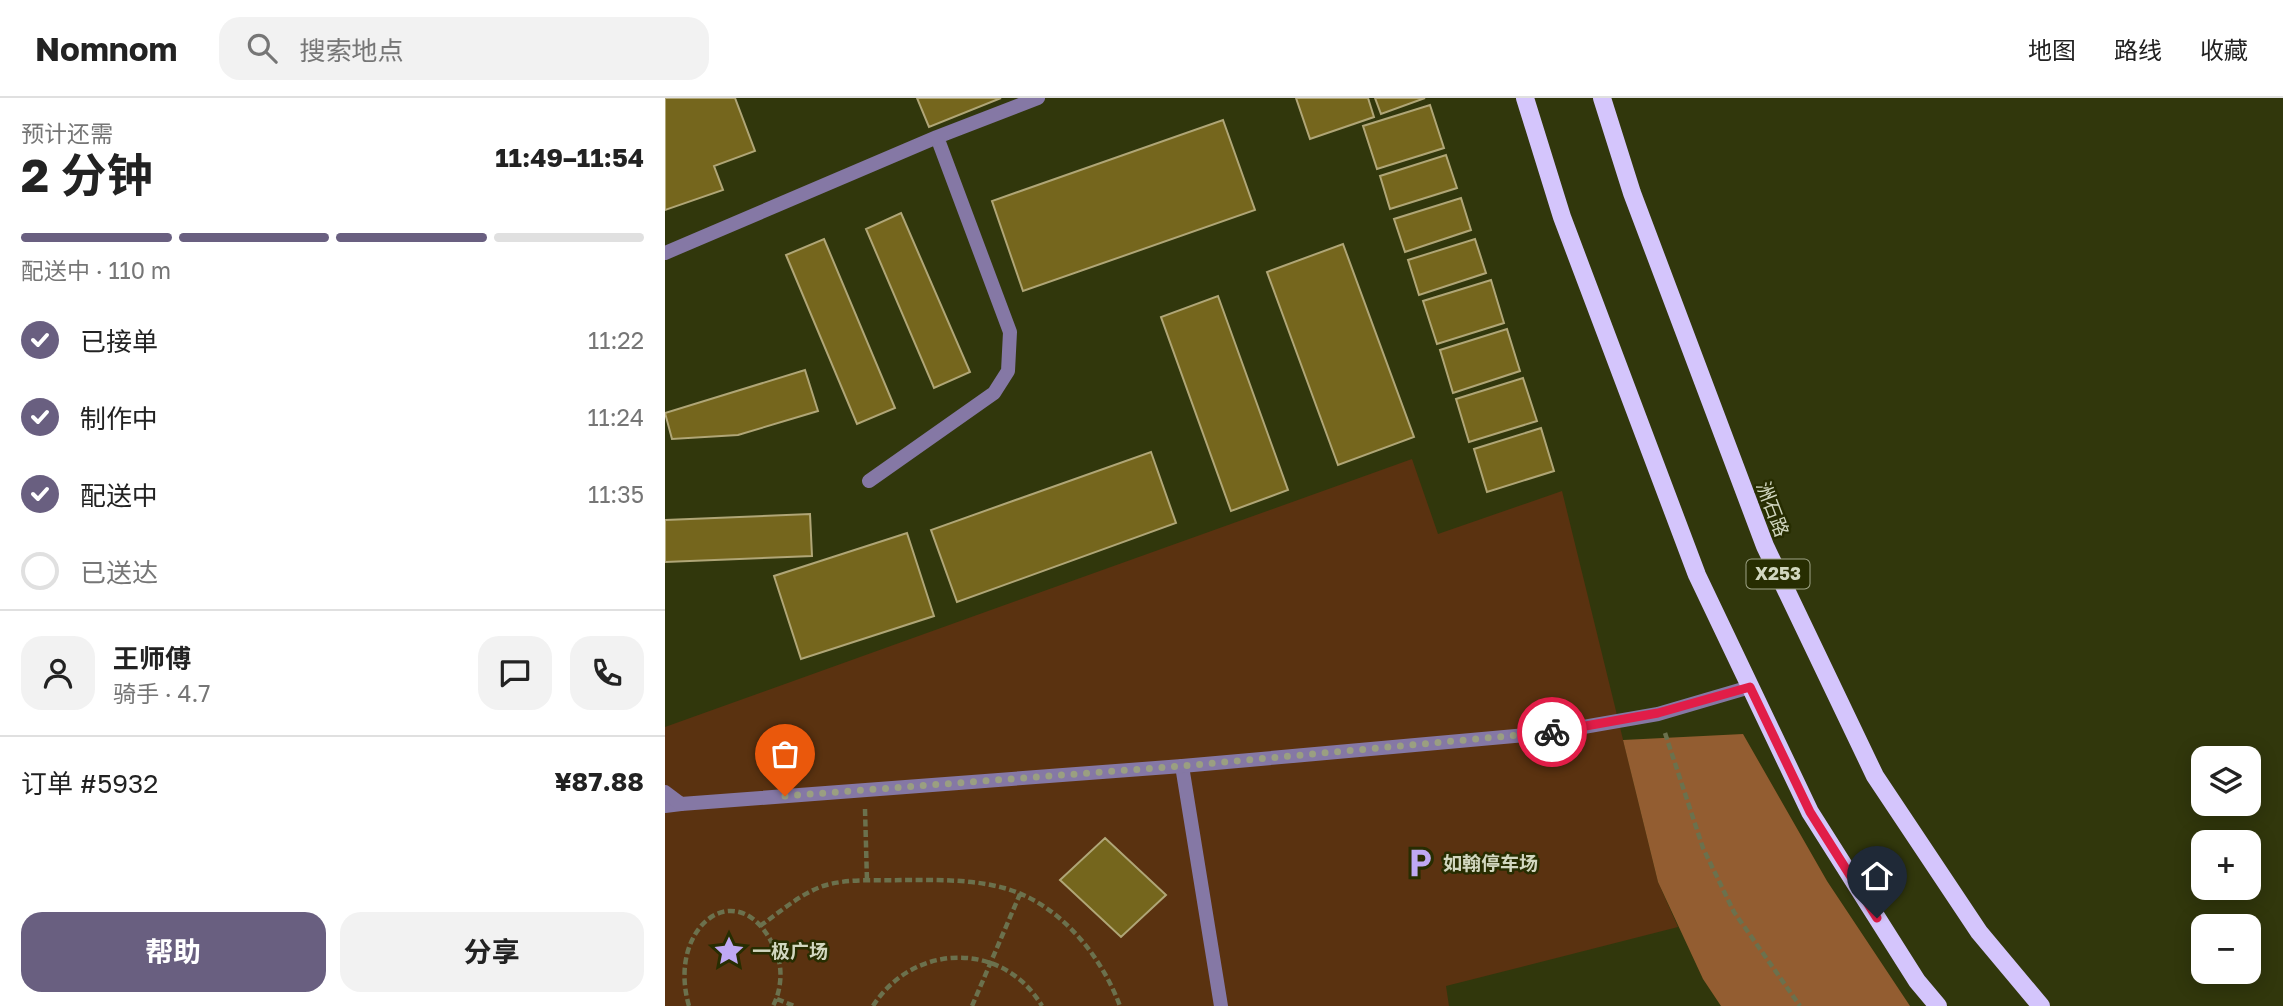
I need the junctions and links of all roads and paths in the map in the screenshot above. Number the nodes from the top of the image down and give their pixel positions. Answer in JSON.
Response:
{"nodes":[{"id":1,"x":1038,"y":98,"type":"edge"},
{"id":2,"x":1525,"y":98,"type":"edge"},
{"id":3,"x":1602,"y":98,"type":"edge"},
{"id":4,"x":937,"y":137,"type":"junction"},
{"id":5,"x":665,"y":253,"type":"edge"},
{"id":6,"x":869,"y":481,"type":"dead end"},
{"id":7,"x":1750,"y":687,"type":"junction"},
{"id":8,"x":1658,"y":713,"type":"junction"},
{"id":9,"x":1182,"y":766,"type":"junction"},
{"id":10,"x":864,"y":790,"type":"junction"},
{"id":11,"x":665,"y":792,"type":"edge"},
{"id":12,"x":681,"y":804,"type":"junction"},
{"id":13,"x":665,"y":806,"type":"edge"},
{"id":14,"x":867,"y":881,"type":"junction"},
{"id":15,"x":1020,"y":894,"type":"junction"},
{"id":16,"x":702,"y":916,"type":"dead end"},
{"id":17,"x":760,"y":926,"type":"junction"},
{"id":18,"x":991,"y":962,"type":"junction"},
{"id":19,"x":678,"y":982,"type":"dead end"},
{"id":20,"x":777,"y":999,"type":"junction"},
{"id":21,"x":689,"y":1006,"type":"edge"},
{"id":22,"x":773,"y":1006,"type":"edge"},
{"id":23,"x":795,"y":1006,"type":"edge"},
{"id":24,"x":873,"y":1006,"type":"edge"},
{"id":25,"x":972,"y":1006,"type":"edge"},
{"id":26,"x":1042,"y":1006,"type":"edge"},
{"id":27,"x":1120,"y":1006,"type":"edge"},
{"id":28,"x":1221,"y":1006,"type":"edge"},
{"id":29,"x":1800,"y":1006,"type":"edge"},
{"id":30,"x":1938,"y":1006,"type":"edge"},
{"id":31,"x":2041,"y":1006,"type":"edge"}],
"edges":[{"from":1,"to":4,"type":"street"},
{"from":2,"to":7,"type":"main road"},
{"from":3,"to":31,"type":"main road","name":"洲石路","number":"X253"},
{"from":4,"to":5,"type":"street"},
{"from":4,"to":6,"type":"street"},
{"from":7,"to":8,"type":"street"},
{"from":7,"to":30,"type":"main road"},
{"from":8,"to":9,"type":"street"},
{"from":8,"to":29,"type":"path"},
{"from":9,"to":10,"type":"street"},
{"from":9,"to":28,"type":"street"},
{"from":10,"to":12,"type":"street"},
{"from":10,"to":14,"type":"path"},
{"from":11,"to":12,"type":"street"},
{"from":12,"to":13,"type":"street"},
{"from":14,"to":15,"type":"path"},
{"from":14,"to":17,"type":"path"},
{"from":15,"to":18,"type":"path"},
{"from":15,"to":27,"type":"path"},
{"from":16,"to":17,"type":"path"},
{"from":17,"to":20,"type":"path"},
{"from":18,"to":24,"type":"path"},
{"from":18,"to":25,"type":"path"},
{"from":18,"to":26,"type":"path"},
{"from":19,"to":21,"type":"path"},
{"from":20,"to":22,"type":"path"},
{"from":20,"to":23,"type":"path"}]}
